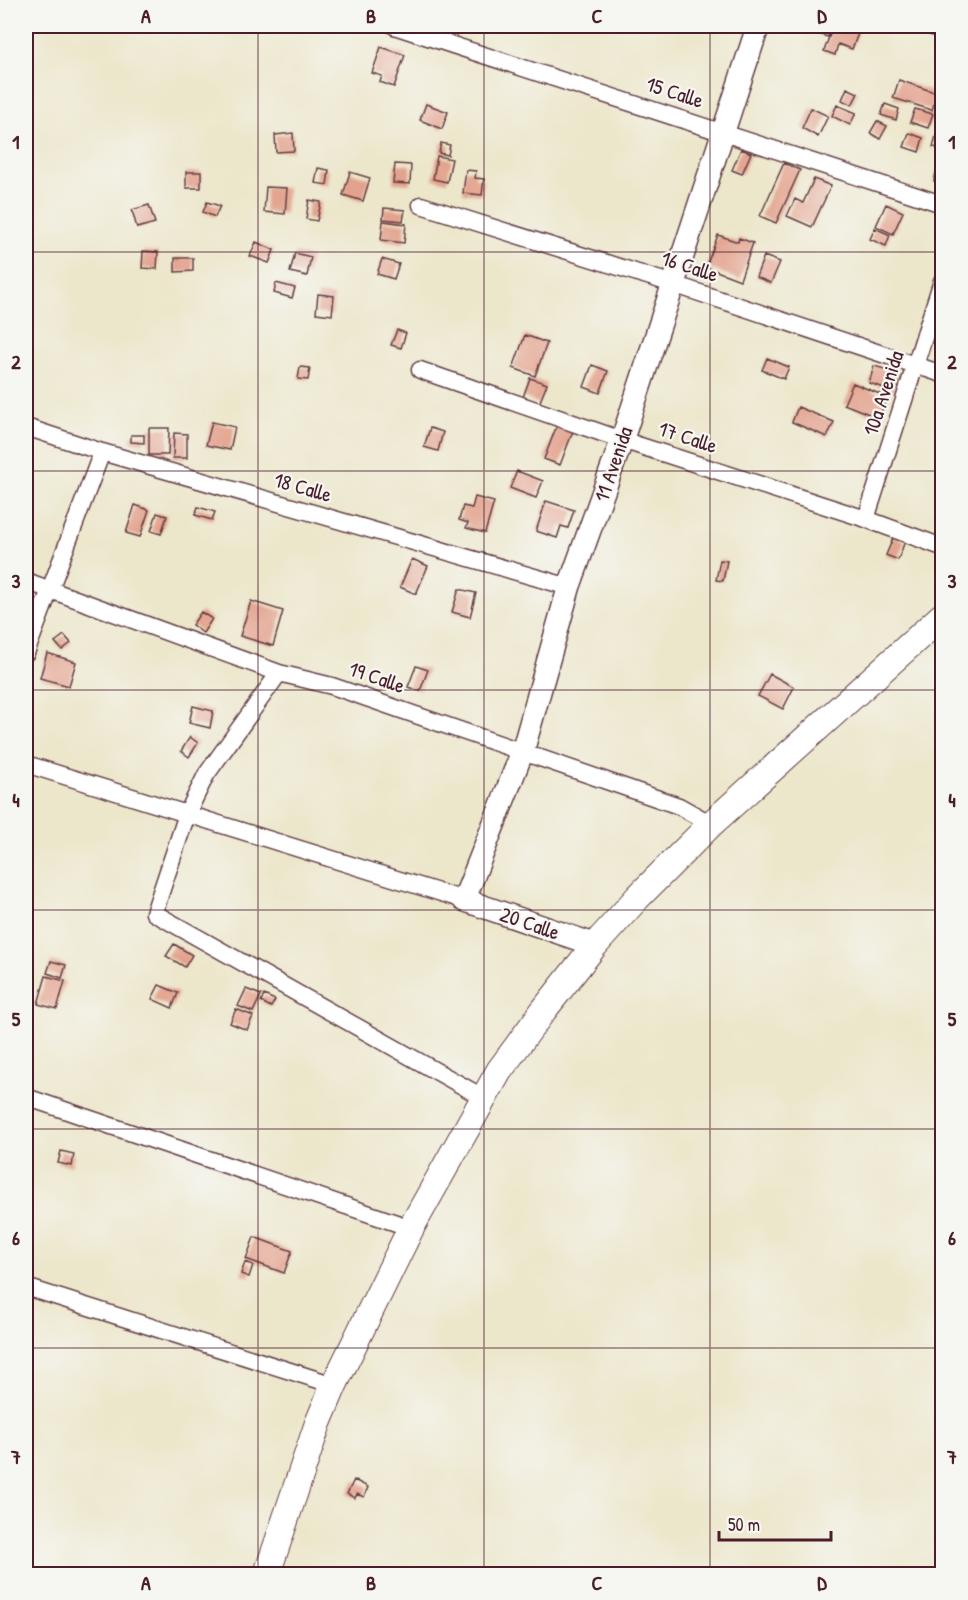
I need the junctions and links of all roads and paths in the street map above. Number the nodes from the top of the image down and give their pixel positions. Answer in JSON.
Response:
{"nodes":[{"id":1,"x":394,"y":26,"type":"edge"},
{"id":2,"x":758,"y":26,"type":"edge"},
{"id":3,"x":930,"y":26,"type":"edge"},
{"id":4,"x":942,"y":30,"type":"edge"},
{"id":5,"x":723,"y":132,"type":"junction"},
{"id":6,"x":942,"y":204,"type":"edge"},
{"id":7,"x":421,"y":205,"type":"dead end"},
{"id":8,"x":942,"y":281,"type":"edge"},
{"id":9,"x":673,"y":284,"type":"junction"},
{"id":10,"x":915,"y":365,"type":"junction"},
{"id":11,"x":420,"y":370,"type":"dead end"},
{"id":12,"x":942,"y":374,"type":"edge"},
{"id":13,"x":26,"y":427,"type":"edge"},
{"id":14,"x":622,"y":440,"type":"junction"},
{"id":15,"x":102,"y":452,"type":"junction"},
{"id":16,"x":866,"y":519,"type":"junction"},
{"id":17,"x":942,"y":547,"type":"edge"},
{"id":18,"x":26,"y":581,"type":"edge"},
{"id":19,"x":569,"y":587,"type":"junction"},
{"id":20,"x":51,"y":589,"type":"junction"},
{"id":21,"x":942,"y":616,"type":"edge"},
{"id":22,"x":26,"y":653,"type":"edge"},
{"id":23,"x":279,"y":673,"type":"junction"},
{"id":24,"x":523,"y":750,"type":"junction"},
{"id":25,"x":26,"y":764,"type":"edge"},
{"id":26,"x":187,"y":814,"type":"junction"},
{"id":27,"x":711,"y":825,"type":"junction"},
{"id":28,"x":464,"y":900,"type":"junction"},
{"id":29,"x":595,"y":945,"type":"junction"},
{"id":30,"x":26,"y":1097,"type":"edge"},
{"id":31,"x":484,"y":1098,"type":"junction"},
{"id":32,"x":411,"y":1228,"type":"junction"},
{"id":33,"x":26,"y":1287,"type":"edge"},
{"id":34,"x":334,"y":1385,"type":"junction"},
{"id":35,"x":267,"y":1575,"type":"edge"}],
"edges":[{"from":1,"to":5,"type":"street","name":"15 Calle"},
{"from":2,"to":5,"type":"street","name":"11 Avenida"},
{"from":3,"to":4,"type":"street"},
{"from":5,"to":6,"type":"street","name":"15 Calle"},
{"from":5,"to":9,"type":"street","name":"11 Avenida"},
{"from":7,"to":9,"type":"street","name":"16 Calle"},
{"from":8,"to":10,"type":"street","name":"10a Avenida"},
{"from":9,"to":10,"type":"street","name":"16 Calle"},
{"from":9,"to":14,"type":"street","name":"11 Avenida"},
{"from":10,"to":12,"type":"street","name":"16 Calle"},
{"from":10,"to":16,"type":"street","name":"10a Avenida"},
{"from":11,"to":14,"type":"street","name":"17 Calle"},
{"from":13,"to":15,"type":"street","name":"18 Calle"},
{"from":14,"to":16,"type":"street","name":"17 Calle"},
{"from":14,"to":19,"type":"street","name":"11 Avenida"},
{"from":15,"to":19,"type":"street","name":"18 Calle"},
{"from":15,"to":20,"type":"street"},
{"from":16,"to":17,"type":"street","name":"17 Calle"},
{"from":18,"to":20,"type":"street","name":"19 Calle"},
{"from":19,"to":24,"type":"street","name":"11 Avenida"},
{"from":20,"to":22,"type":"street"},
{"from":20,"to":23,"type":"street","name":"19 Calle"},
{"from":21,"to":27,"type":"main road"},
{"from":23,"to":24,"type":"street","name":"19 Calle"},
{"from":23,"to":26,"type":"street"},
{"from":24,"to":27,"type":"street","name":"19 Calle"},
{"from":24,"to":28,"type":"street","name":"11 Avenida"},
{"from":25,"to":26,"type":"street"},
{"from":26,"to":28,"type":"street"},
{"from":26,"to":31,"type":"street"},
{"from":27,"to":29,"type":"main road"},
{"from":28,"to":29,"type":"street","name":"20 Calle"},
{"from":29,"to":31,"type":"main road"},
{"from":30,"to":32,"type":"street"},
{"from":31,"to":32,"type":"main road"},
{"from":32,"to":34,"type":"main road"},
{"from":33,"to":34,"type":"street"},
{"from":34,"to":35,"type":"main road"}]}
